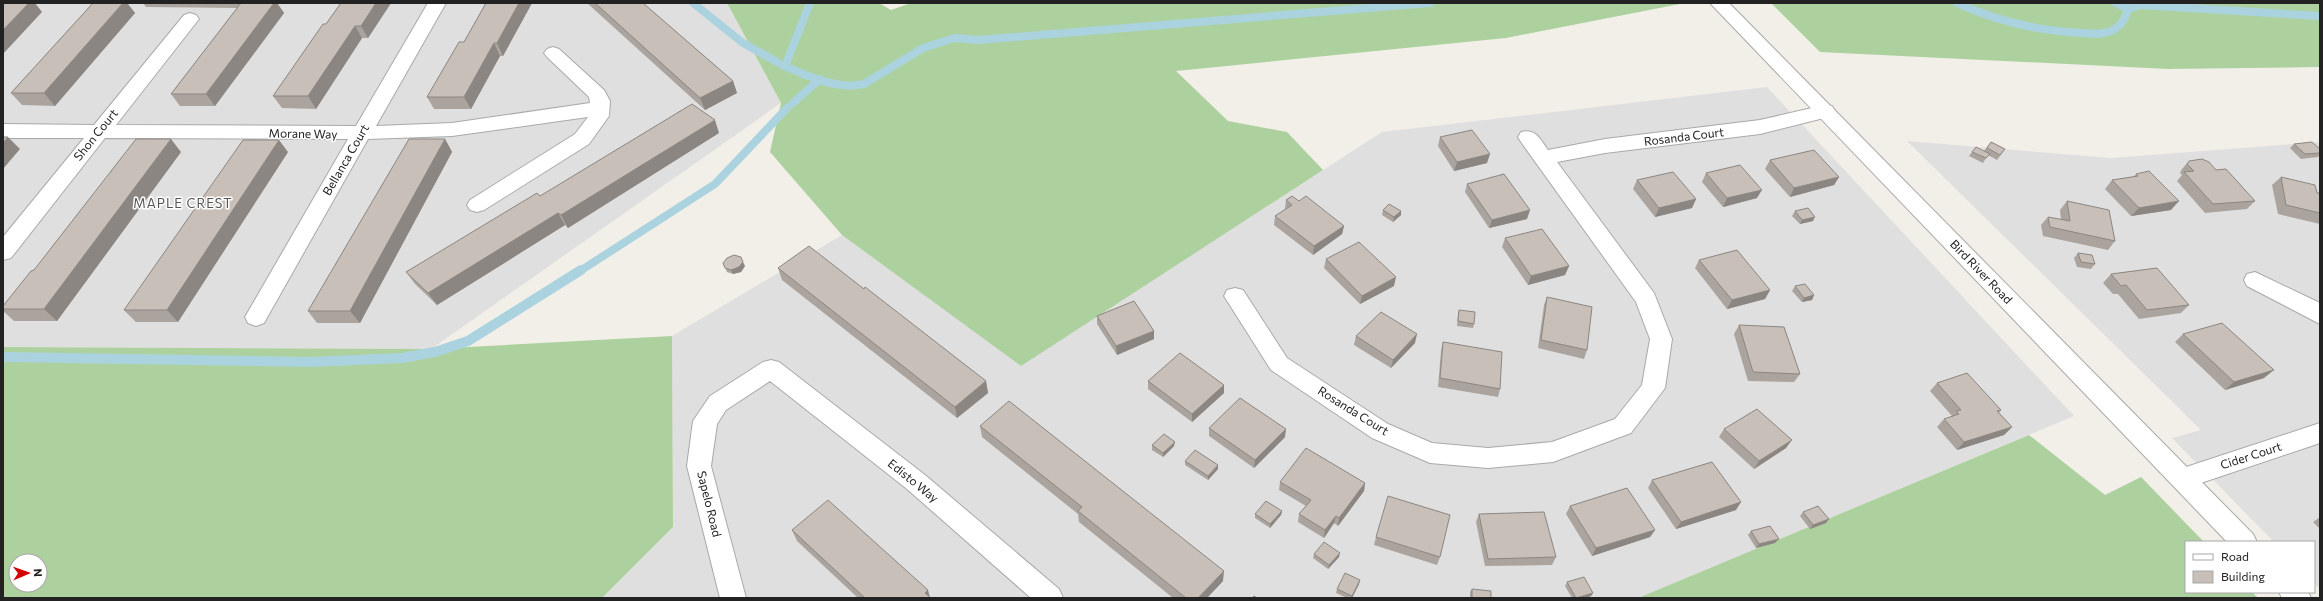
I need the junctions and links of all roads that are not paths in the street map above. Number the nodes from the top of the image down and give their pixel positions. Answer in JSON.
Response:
{"nodes":[{"id":1,"x":437,"y":3,"type":"edge"},
{"id":2,"x":1719,"y":3,"type":"edge"},
{"id":3,"x":190,"y":19,"type":"dead end"},
{"id":4,"x":553,"y":53,"type":"dead end"},
{"id":5,"x":601,"y":108,"type":"junction"},
{"id":6,"x":1825,"y":112,"type":"junction"},
{"id":7,"x":3,"y":132,"type":"edge"},
{"id":8,"x":98,"y":132,"type":"junction"},
{"id":9,"x":361,"y":134,"type":"junction"},
{"id":10,"x":1528,"y":137,"type":"dead end"},
{"id":11,"x":1543,"y":158,"type":"junction"},
{"id":12,"x":477,"y":205,"type":"dead end"},
{"id":13,"x":3,"y":252,"type":"edge"},
{"id":14,"x":2255,"y":280,"type":"dead end"},
{"id":15,"x":1235,"y":296,"type":"dead end"},
{"id":16,"x":2320,"y":315,"type":"edge"},
{"id":17,"x":256,"y":317,"type":"dead end"},
{"id":18,"x":771,"y":369,"type":"joint"},
{"id":19,"x":2320,"y":433,"type":"edge"},
{"id":20,"x":2182,"y":478,"type":"junction"},
{"id":21,"x":2243,"y":541,"type":"edge"},
{"id":22,"x":733,"y":598,"type":"edge"},
{"id":23,"x":1050,"y":598,"type":"edge"}],
"edges":[{"from":1,"to":9,"type":"street","name":"Bellanca Court"},
{"from":2,"to":6,"type":"street","name":"Bird River Road"},
{"from":3,"to":8,"type":"street","name":"Shon Court"},
{"from":4,"to":5,"type":"street"},
{"from":5,"to":9,"type":"street","name":"Morane Way"},
{"from":5,"to":12,"type":"street"},
{"from":6,"to":11,"type":"street","name":"Rosanda Court"},
{"from":6,"to":20,"type":"street","name":"Bird River Road"},
{"from":7,"to":8,"type":"street","name":"Morane Way"},
{"from":8,"to":9,"type":"street","name":"Morane Way"},
{"from":8,"to":13,"type":"street","name":"Shon Court"},
{"from":9,"to":17,"type":"street","name":"Bellanca Court"},
{"from":10,"to":11,"type":"street","name":"Rosanda Court"},
{"from":11,"to":15,"type":"street","name":"Rosanda Court"},
{"from":14,"to":16,"type":"street"},
{"from":18,"to":22,"type":"street","name":"Sapelo Road"},
{"from":18,"to":23,"type":"street","name":"Edisto Way"},
{"from":19,"to":20,"type":"street","name":"Cider Court"},
{"from":20,"to":21,"type":"street","name":"Bird River Road"}]}
